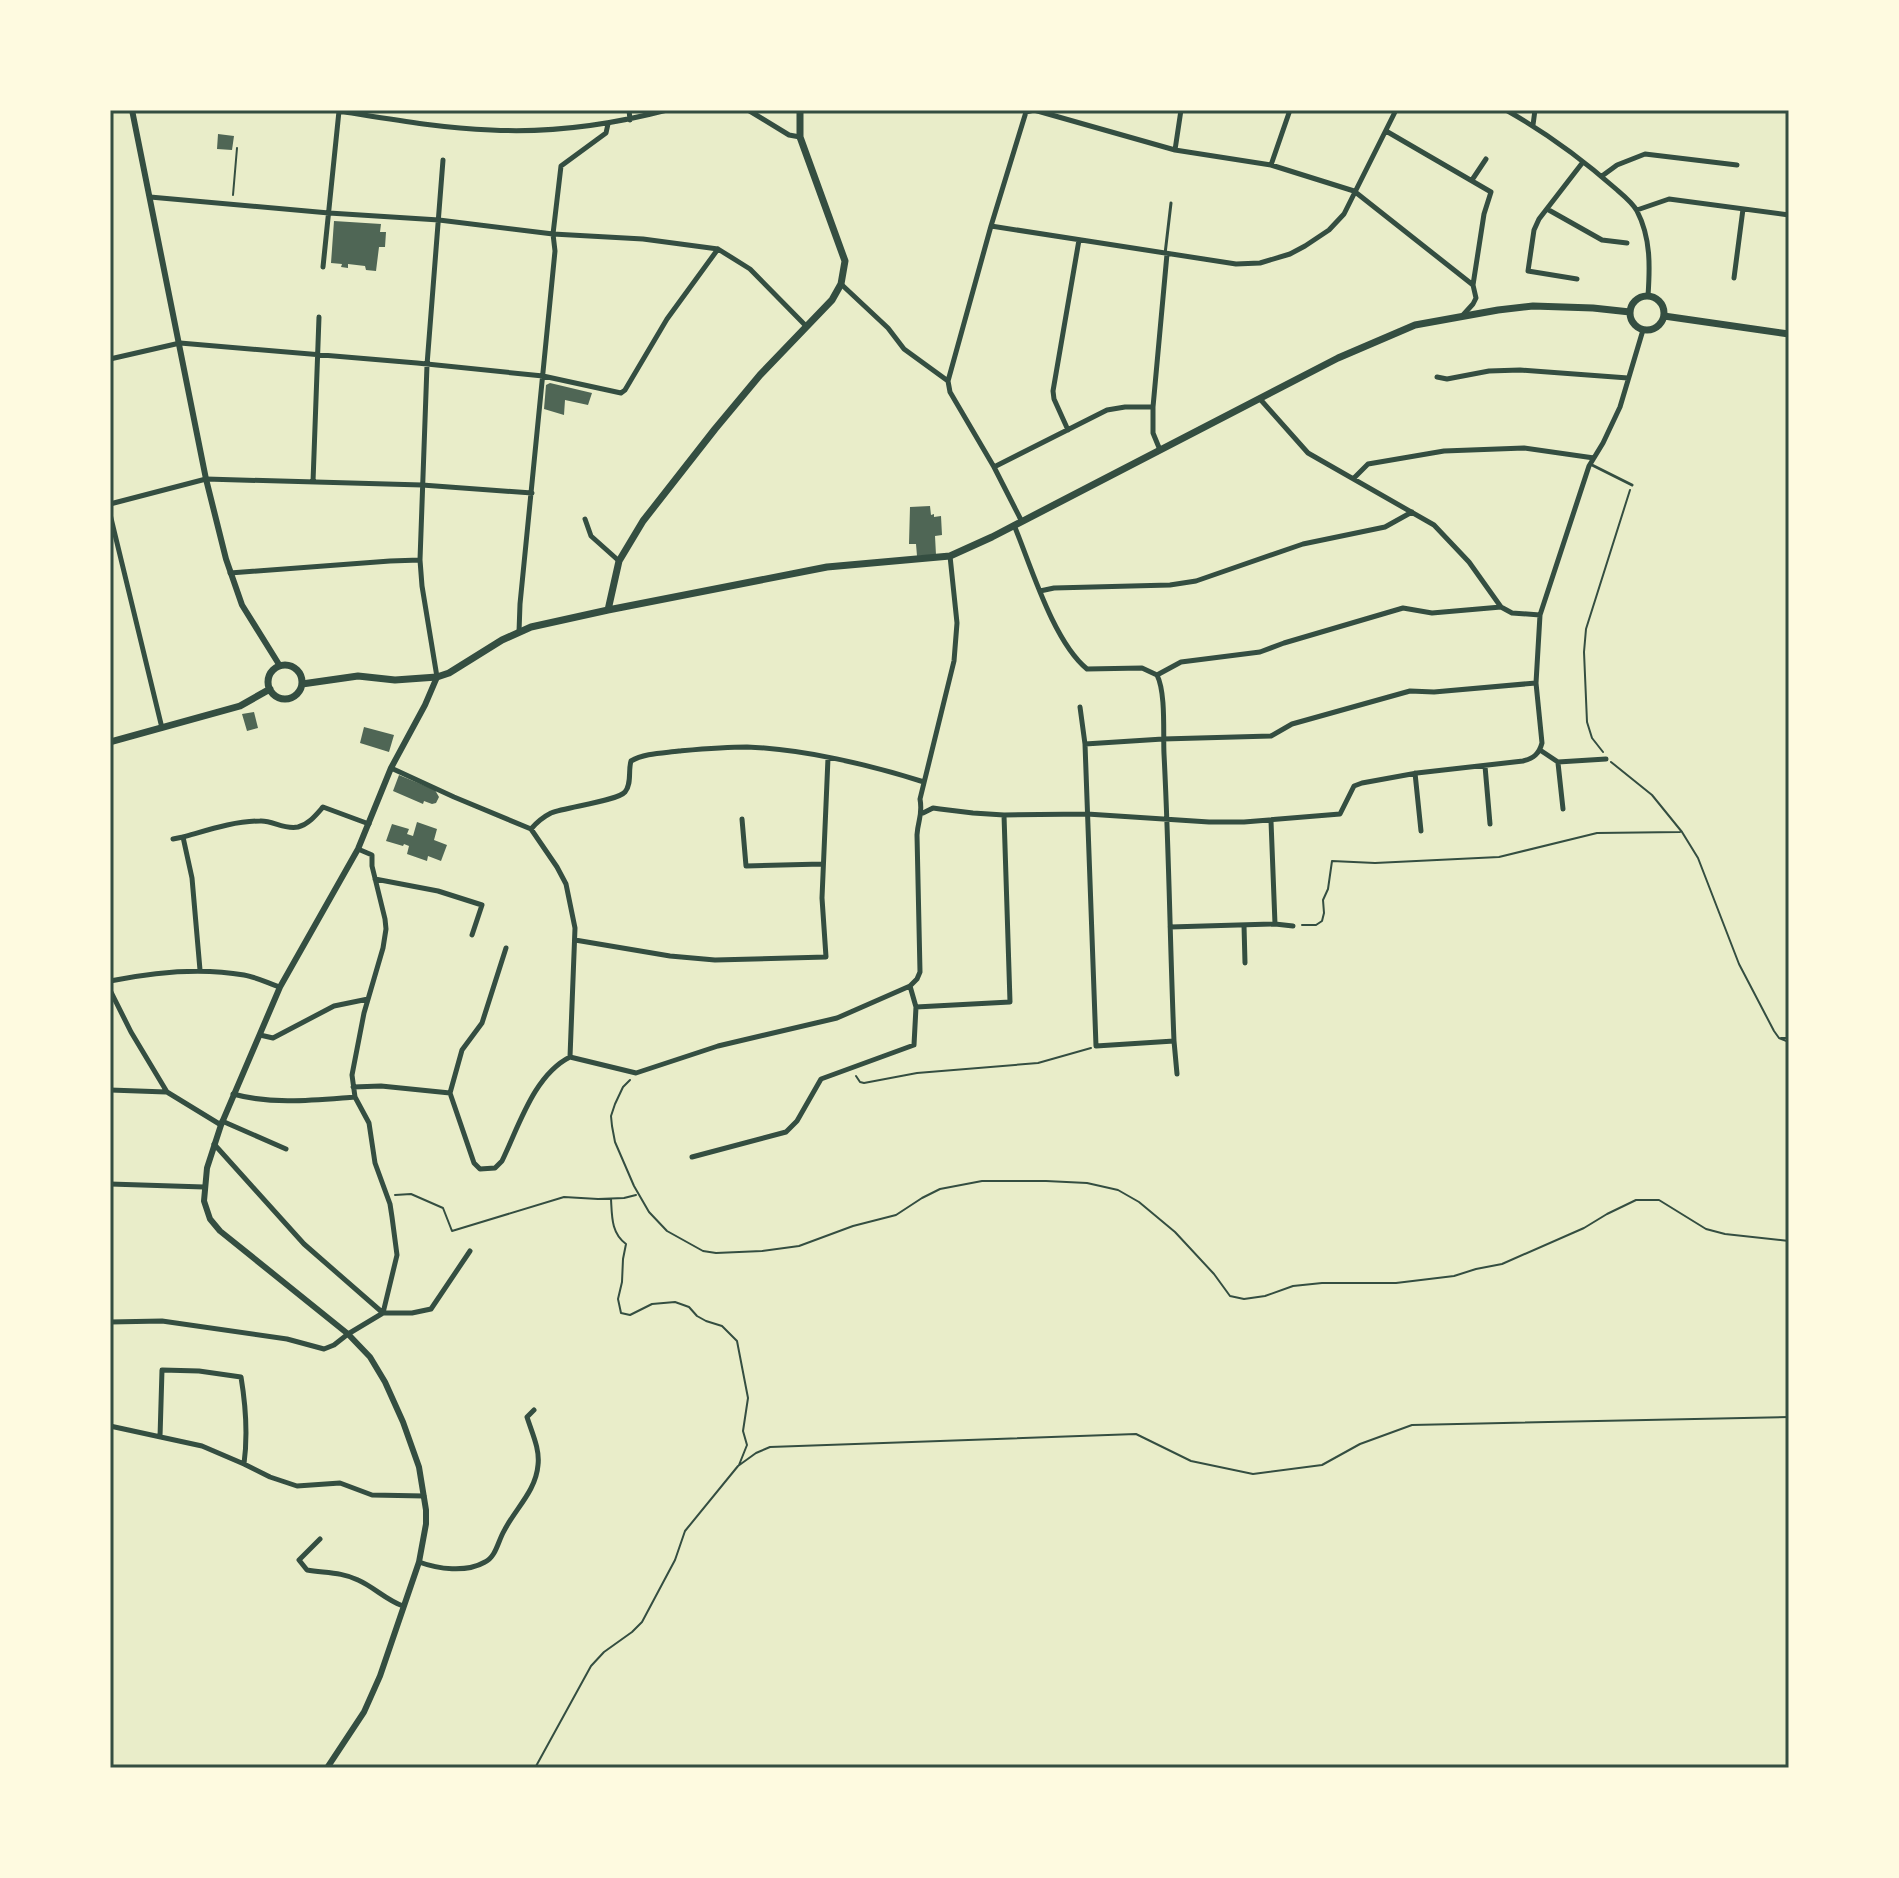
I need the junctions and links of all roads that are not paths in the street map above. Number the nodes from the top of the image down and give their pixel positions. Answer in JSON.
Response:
{"nodes":[{"id":1,"x":132,"y":110,"type":"edge"},
{"id":2,"x":332,"y":110,"type":"edge"},
{"id":3,"x":340,"y":110,"type":"edge"},
{"id":4,"x":629,"y":110,"type":"edge"},
{"id":5,"x":667,"y":110,"type":"edge"},
{"id":6,"x":748,"y":110,"type":"edge"},
{"id":7,"x":800,"y":110,"type":"edge"},
{"id":8,"x":1181,"y":110,"type":"edge"},
{"id":9,"x":1290,"y":110,"type":"edge"},
{"id":10,"x":1396,"y":110,"type":"edge"},
{"id":11,"x":1506,"y":110,"type":"edge"},
{"id":12,"x":1535,"y":110,"type":"edge"},
{"id":13,"x":1025,"y":111,"type":"edge"},
{"id":14,"x":630,"y":120,"type":"junction"},
{"id":15,"x":608,"y":124,"type":"junction"},
{"id":16,"x":1533,"y":125,"type":"junction"},
{"id":17,"x":1386,"y":131,"type":"junction"},
{"id":18,"x":800,"y":137,"type":"junction"},
{"id":19,"x":1175,"y":150,"type":"junction"},
{"id":20,"x":1486,"y":159,"type":"dead end"},
{"id":21,"x":443,"y":160,"type":"dead end"},
{"id":22,"x":1583,"y":162,"type":"junction"},
{"id":23,"x":1271,"y":165,"type":"junction"},
{"id":24,"x":1737,"y":165,"type":"dead end"},
{"id":25,"x":1602,"y":176,"type":"junction"},
{"id":26,"x":1472,"y":180,"type":"junction"},
{"id":27,"x":1354,"y":191,"type":"junction"},
{"id":28,"x":150,"y":197,"type":"junction"},
{"id":29,"x":1171,"y":203,"type":"dead end"},
{"id":30,"x":1547,"y":209,"type":"junction"},
{"id":31,"x":1743,"y":209,"type":"junction"},
{"id":32,"x":1637,"y":210,"type":"junction"},
{"id":33,"x":329,"y":213,"type":"junction"},
{"id":34,"x":1789,"y":215,"type":"edge"},
{"id":35,"x":439,"y":220,"type":"junction"},
{"id":36,"x":991,"y":226,"type":"junction"},
{"id":37,"x":553,"y":234,"type":"junction"},
{"id":38,"x":1079,"y":240,"type":"junction"},
{"id":39,"x":1627,"y":243,"type":"dead end"},
{"id":40,"x":718,"y":249,"type":"junction"},
{"id":41,"x":1166,"y":254,"type":"junction"},
{"id":42,"x":323,"y":267,"type":"dead end"},
{"id":43,"x":1734,"y":278,"type":"dead end"},
{"id":44,"x":1577,"y":279,"type":"dead end"},
{"id":45,"x":841,"y":284,"type":"junction"},
{"id":46,"x":1473,"y":285,"type":"junction"},
{"id":47,"x":1648,"y":296,"type":"junction"},
{"id":48,"x":1630,"y":312,"type":"junction"},
{"id":49,"x":1463,"y":316,"type":"junction"},
{"id":50,"x":1664,"y":316,"type":"junction"},
{"id":51,"x":319,"y":317,"type":"dead end"},
{"id":52,"x":806,"y":326,"type":"junction"},
{"id":53,"x":1643,"y":330,"type":"junction"},
{"id":54,"x":1789,"y":334,"type":"edge"},
{"id":55,"x":180,"y":343,"type":"junction"},
{"id":56,"x":317,"y":355,"type":"junction"},
{"id":57,"x":110,"y":359,"type":"edge"},
{"id":58,"x":427,"y":365,"type":"junction"},
{"id":59,"x":543,"y":376,"type":"junction"},
{"id":60,"x":1437,"y":377,"type":"dead end"},
{"id":61,"x":1628,"y":378,"type":"junction"},
{"id":62,"x":948,"y":381,"type":"junction"},
{"id":63,"x":1259,"y":398,"type":"junction"},
{"id":64,"x":1153,"y":407,"type":"junction"},
{"id":65,"x":1068,"y":430,"type":"junction"},
{"id":66,"x":1160,"y":450,"type":"junction"},
{"id":67,"x":1592,"y":461,"type":"junction"},
{"id":68,"x":994,"y":467,"type":"junction"},
{"id":69,"x":1354,"y":478,"type":"junction"},
{"id":70,"x":206,"y":479,"type":"junction"},
{"id":71,"x":313,"y":482,"type":"junction"},
{"id":72,"x":422,"y":485,"type":"junction"},
{"id":73,"x":1632,"y":485,"type":"road end"},
{"id":74,"x":532,"y":493,"type":"junction"},
{"id":75,"x":110,"y":504,"type":"edge"},
{"id":76,"x":1412,"y":512,"type":"junction"},
{"id":77,"x":110,"y":514,"type":"edge"},
{"id":78,"x":585,"y":519,"type":"dead end"},
{"id":79,"x":1017,"y":522,"type":"junction"},
{"id":80,"x":950,"y":556,"type":"junction"},
{"id":81,"x":420,"y":560,"type":"junction"},
{"id":82,"x":619,"y":561,"type":"junction"},
{"id":83,"x":230,"y":573,"type":"junction"},
{"id":84,"x":1040,"y":591,"type":"junction"},
{"id":85,"x":1501,"y":607,"type":"junction"},
{"id":86,"x":608,"y":610,"type":"junction"},
{"id":87,"x":1540,"y":615,"type":"junction"},
{"id":88,"x":519,"y":632,"type":"junction"},
{"id":89,"x":280,"y":666,"type":"junction"},
{"id":90,"x":1157,"y":675,"type":"junction"},
{"id":91,"x":437,"y":677,"type":"junction"},
{"id":92,"x":1536,"y":683,"type":"junction"},
{"id":93,"x":302,"y":684,"type":"junction"},
{"id":94,"x":270,"y":689,"type":"junction"},
{"id":95,"x":1080,"y":707,"type":"dead end"},
{"id":96,"x":162,"y":728,"type":"junction"},
{"id":97,"x":1163,"y":739,"type":"junction"},
{"id":98,"x":110,"y":742,"type":"edge"},
{"id":99,"x":1085,"y":744,"type":"junction"},
{"id":100,"x":1540,"y":750,"type":"junction"},
{"id":101,"x":828,"y":758,"type":"junction"},
{"id":102,"x":1606,"y":759,"type":"road end"},
{"id":103,"x":1558,"y":762,"type":"junction"},
{"id":104,"x":1485,"y":766,"type":"junction"},
{"id":105,"x":391,"y":768,"type":"junction"},
{"id":106,"x":1415,"y":773,"type":"junction"},
{"id":107,"x":924,"y":782,"type":"junction"},
{"id":108,"x":1563,"y":809,"type":"dead end"},
{"id":109,"x":923,"y":813,"type":"junction"},
{"id":110,"x":1087,"y":814,"type":"junction"},
{"id":111,"x":1004,"y":815,"type":"junction"},
{"id":112,"x":1167,"y":818,"type":"junction"},
{"id":113,"x":742,"y":819,"type":"dead end"},
{"id":114,"x":1271,"y":821,"type":"junction"},
{"id":115,"x":369,"y":824,"type":"junction"},
{"id":116,"x":1490,"y":824,"type":"dead end"},
{"id":117,"x":531,"y":829,"type":"junction"},
{"id":118,"x":1421,"y":831,"type":"dead end"},
{"id":119,"x":183,"y":837,"type":"junction"},
{"id":120,"x":173,"y":839,"type":"dead end"},
{"id":121,"x":358,"y":849,"type":"junction"},
{"id":122,"x":822,"y":864,"type":"junction"},
{"id":123,"x":375,"y":879,"type":"junction"},
{"id":124,"x":1275,"y":924,"type":"junction"},
{"id":125,"x":1244,"y":925,"type":"junction"},
{"id":126,"x":1293,"y":926,"type":"road end"},
{"id":127,"x":1170,"y":927,"type":"junction"},
{"id":128,"x":472,"y":935,"type":"dead end"},
{"id":129,"x":575,"y":940,"type":"junction"},
{"id":130,"x":506,"y":948,"type":"dead end"},
{"id":131,"x":1245,"y":963,"type":"dead end"},
{"id":132,"x":200,"y":970,"type":"junction"},
{"id":133,"x":110,"y":981,"type":"edge"},
{"id":134,"x":910,"y":986,"type":"junction"},
{"id":135,"x":280,"y":987,"type":"junction"},
{"id":136,"x":110,"y":990,"type":"edge"},
{"id":137,"x":368,"y":999,"type":"junction"},
{"id":138,"x":916,"y":1007,"type":"junction"},
{"id":139,"x":260,"y":1035,"type":"junction"},
{"id":140,"x":1174,"y":1041,"type":"junction"},
{"id":141,"x":570,"y":1057,"type":"junction"},
{"id":142,"x":1177,"y":1074,"type":"dead end"},
{"id":143,"x":353,"y":1087,"type":"junction"},
{"id":144,"x":110,"y":1090,"type":"edge"},
{"id":145,"x":167,"y":1092,"type":"junction"},
{"id":146,"x":450,"y":1093,"type":"junction"},
{"id":147,"x":233,"y":1094,"type":"junction"},
{"id":148,"x":355,"y":1097,"type":"junction"},
{"id":149,"x":222,"y":1123,"type":"junction"},
{"id":150,"x":214,"y":1144,"type":"junction"},
{"id":151,"x":286,"y":1149,"type":"dead end"},
{"id":152,"x":692,"y":1157,"type":"dead end"},
{"id":153,"x":110,"y":1184,"type":"edge"},
{"id":154,"x":204,"y":1187,"type":"junction"},
{"id":155,"x":470,"y":1251,"type":"dead end"},
{"id":156,"x":383,"y":1313,"type":"junction"},
{"id":157,"x":110,"y":1322,"type":"edge"},
{"id":158,"x":348,"y":1334,"type":"junction"},
{"id":159,"x":534,"y":1410,"type":"dead end"},
{"id":160,"x":110,"y":1426,"type":"edge"},
{"id":161,"x":160,"y":1437,"type":"junction"},
{"id":162,"x":244,"y":1464,"type":"junction"},
{"id":163,"x":424,"y":1496,"type":"junction"},
{"id":164,"x":320,"y":1539,"type":"dead end"},
{"id":165,"x":419,"y":1562,"type":"junction"},
{"id":166,"x":403,"y":1606,"type":"junction"},
{"id":167,"x":327,"y":1768,"type":"edge"}],
"edges":[{"from":1,"to":28,"type":"street"},
{"from":2,"to":3,"type":"street"},
{"from":3,"to":15,"type":"street"},
{"from":3,"to":33,"type":"street"},
{"from":4,"to":14,"type":"street"},
{"from":5,"to":14,"type":"street"},
{"from":6,"to":18,"type":"street"},
{"from":7,"to":18,"type":"main road"},
{"from":8,"to":19,"type":"street"},
{"from":9,"to":23,"type":"street"},
{"from":10,"to":17,"type":"street"},
{"from":11,"to":16,"type":"street"},
{"from":12,"to":16,"type":"street"},
{"from":13,"to":19,"type":"street"},
{"from":13,"to":36,"type":"street"},
{"from":14,"to":15,"type":"street"},
{"from":15,"to":37,"type":"street"},
{"from":16,"to":22,"type":"street"},
{"from":17,"to":26,"type":"street"},
{"from":17,"to":27,"type":"street"},
{"from":18,"to":45,"type":"main road"},
{"from":19,"to":23,"type":"street"},
{"from":20,"to":26,"type":"street"},
{"from":21,"to":35,"type":"street"},
{"from":22,"to":25,"type":"street"},
{"from":22,"to":30,"type":"street"},
{"from":23,"to":27,"type":"street"},
{"from":24,"to":25,"type":"street"},
{"from":25,"to":32,"type":"street"},
{"from":26,"to":46,"type":"street"},
{"from":27,"to":41,"type":"street"},
{"from":27,"to":46,"type":"street"},
{"from":28,"to":33,"type":"street"},
{"from":28,"to":55,"type":"street"},
{"from":29,"to":41,"type":"lane"},
{"from":30,"to":39,"type":"street"},
{"from":30,"to":44,"type":"street"},
{"from":31,"to":32,"type":"street"},
{"from":31,"to":34,"type":"street"},
{"from":31,"to":43,"type":"street"},
{"from":32,"to":47,"type":"street"},
{"from":33,"to":35,"type":"street"},
{"from":33,"to":42,"type":"street"},
{"from":35,"to":37,"type":"street"},
{"from":35,"to":58,"type":"street"},
{"from":36,"to":38,"type":"street"},
{"from":36,"to":62,"type":"street"},
{"from":37,"to":40,"type":"street"},
{"from":37,"to":59,"type":"street"},
{"from":38,"to":41,"type":"street"},
{"from":38,"to":65,"type":"street"},
{"from":40,"to":52,"type":"street"},
{"from":40,"to":59,"type":"street"},
{"from":41,"to":64,"type":"street"},
{"from":45,"to":52,"type":"main road"},
{"from":45,"to":62,"type":"street"},
{"from":46,"to":49,"type":"street"},
{"from":47,"to":48,"type":"main road"},
{"from":47,"to":50,"type":"main road"},
{"from":48,"to":49,"type":"main road"},
{"from":48,"to":53,"type":"main road"},
{"from":49,"to":63,"type":"main road"},
{"from":50,"to":53,"type":"main road"},
{"from":50,"to":54,"type":"main road"},
{"from":51,"to":56,"type":"street"},
{"from":52,"to":82,"type":"main road"},
{"from":53,"to":61,"type":"street"},
{"from":55,"to":56,"type":"street"},
{"from":55,"to":57,"type":"street"},
{"from":55,"to":70,"type":"street"},
{"from":56,"to":58,"type":"street"},
{"from":56,"to":71,"type":"street"},
{"from":58,"to":59,"type":"street"},
{"from":58,"to":72,"type":"street"},
{"from":59,"to":74,"type":"street"},
{"from":60,"to":61,"type":"street"},
{"from":61,"to":67,"type":"street"},
{"from":62,"to":68,"type":"street"},
{"from":63,"to":66,"type":"main road"},
{"from":63,"to":69,"type":"street"},
{"from":64,"to":65,"type":"street"},
{"from":64,"to":66,"type":"street"},
{"from":65,"to":68,"type":"street"},
{"from":66,"to":79,"type":"main road"},
{"from":67,"to":69,"type":"street"},
{"from":67,"to":73,"type":"lane"},
{"from":67,"to":87,"type":"street"},
{"from":68,"to":79,"type":"street"},
{"from":69,"to":76,"type":"street"},
{"from":70,"to":71,"type":"street"},
{"from":70,"to":75,"type":"street"},
{"from":70,"to":83,"type":"street"},
{"from":71,"to":72,"type":"street"},
{"from":72,"to":74,"type":"street"},
{"from":72,"to":81,"type":"street"},
{"from":74,"to":88,"type":"street"},
{"from":76,"to":84,"type":"street"},
{"from":76,"to":85,"type":"street"},
{"from":77,"to":96,"type":"street"},
{"from":78,"to":82,"type":"street"},
{"from":79,"to":80,"type":"main road"},
{"from":79,"to":84,"type":"street"},
{"from":80,"to":86,"type":"main road"},
{"from":80,"to":107,"type":"street"},
{"from":81,"to":83,"type":"street"},
{"from":81,"to":91,"type":"street"},
{"from":82,"to":86,"type":"main road"},
{"from":83,"to":89,"type":"street"},
{"from":84,"to":90,"type":"street"},
{"from":85,"to":87,"type":"street"},
{"from":85,"to":90,"type":"street"},
{"from":86,"to":88,"type":"main road"},
{"from":87,"to":92,"type":"street"},
{"from":88,"to":91,"type":"main road"},
{"from":89,"to":93,"type":"main road"},
{"from":89,"to":94,"type":"main road"},
{"from":90,"to":97,"type":"street"},
{"from":91,"to":93,"type":"main road"},
{"from":91,"to":105,"type":"street"},
{"from":92,"to":97,"type":"street"},
{"from":92,"to":100,"type":"street"},
{"from":93,"to":94,"type":"main road"},
{"from":94,"to":96,"type":"main road"},
{"from":95,"to":99,"type":"street"},
{"from":96,"to":98,"type":"main road"},
{"from":97,"to":99,"type":"street"},
{"from":97,"to":112,"type":"street"},
{"from":99,"to":110,"type":"street"},
{"from":100,"to":103,"type":"street"},
{"from":100,"to":104,"type":"street"},
{"from":101,"to":107,"type":"street"},
{"from":101,"to":117,"type":"street"},
{"from":101,"to":122,"type":"street"},
{"from":102,"to":103,"type":"street"},
{"from":103,"to":108,"type":"street"},
{"from":104,"to":106,"type":"street"},
{"from":104,"to":116,"type":"street"},
{"from":105,"to":115,"type":"street"},
{"from":105,"to":117,"type":"street"},
{"from":106,"to":114,"type":"street"},
{"from":106,"to":118,"type":"street"},
{"from":107,"to":109,"type":"street"},
{"from":109,"to":111,"type":"street"},
{"from":109,"to":134,"type":"street"},
{"from":110,"to":111,"type":"street"},
{"from":110,"to":112,"type":"street"},
{"from":110,"to":140,"type":"street"},
{"from":111,"to":138,"type":"street"},
{"from":112,"to":114,"type":"street"},
{"from":112,"to":127,"type":"street"},
{"from":113,"to":122,"type":"street"},
{"from":114,"to":124,"type":"street"},
{"from":115,"to":119,"type":"street"},
{"from":115,"to":121,"type":"street"},
{"from":117,"to":129,"type":"street"},
{"from":119,"to":120,"type":"street"},
{"from":119,"to":132,"type":"street"},
{"from":121,"to":123,"type":"street"},
{"from":121,"to":135,"type":"street"},
{"from":122,"to":129,"type":"street"},
{"from":123,"to":128,"type":"street"},
{"from":123,"to":137,"type":"street"},
{"from":124,"to":125,"type":"street"},
{"from":124,"to":126,"type":"street"},
{"from":125,"to":127,"type":"street"},
{"from":125,"to":131,"type":"street"},
{"from":127,"to":140,"type":"street"},
{"from":129,"to":141,"type":"street"},
{"from":130,"to":146,"type":"street"},
{"from":132,"to":133,"type":"street"},
{"from":132,"to":135,"type":"street"},
{"from":134,"to":138,"type":"street"},
{"from":134,"to":141,"type":"street"},
{"from":135,"to":139,"type":"street"},
{"from":136,"to":145,"type":"street"},
{"from":137,"to":139,"type":"street"},
{"from":137,"to":143,"type":"street"},
{"from":138,"to":152,"type":"street"},
{"from":139,"to":147,"type":"street"},
{"from":140,"to":142,"type":"street"},
{"from":141,"to":146,"type":"street"},
{"from":143,"to":146,"type":"street"},
{"from":143,"to":148,"type":"street"},
{"from":144,"to":145,"type":"street"},
{"from":145,"to":149,"type":"street"},
{"from":147,"to":148,"type":"street"},
{"from":147,"to":149,"type":"street"},
{"from":148,"to":156,"type":"street"},
{"from":149,"to":150,"type":"street"},
{"from":149,"to":151,"type":"street"},
{"from":150,"to":154,"type":"street"},
{"from":150,"to":156,"type":"street"},
{"from":153,"to":154,"type":"street"},
{"from":154,"to":158,"type":"street"},
{"from":155,"to":156,"type":"street"},
{"from":156,"to":158,"type":"street"},
{"from":157,"to":158,"type":"street"},
{"from":158,"to":163,"type":"street"},
{"from":159,"to":165,"type":"street"},
{"from":160,"to":161,"type":"street"},
{"from":161,"to":162,"type":"street"},
{"from":161,"to":162,"type":"street"},
{"from":162,"to":163,"type":"street"},
{"from":163,"to":165,"type":"street"},
{"from":164,"to":166,"type":"street"},
{"from":165,"to":166,"type":"street"},
{"from":166,"to":167,"type":"street"}]}
